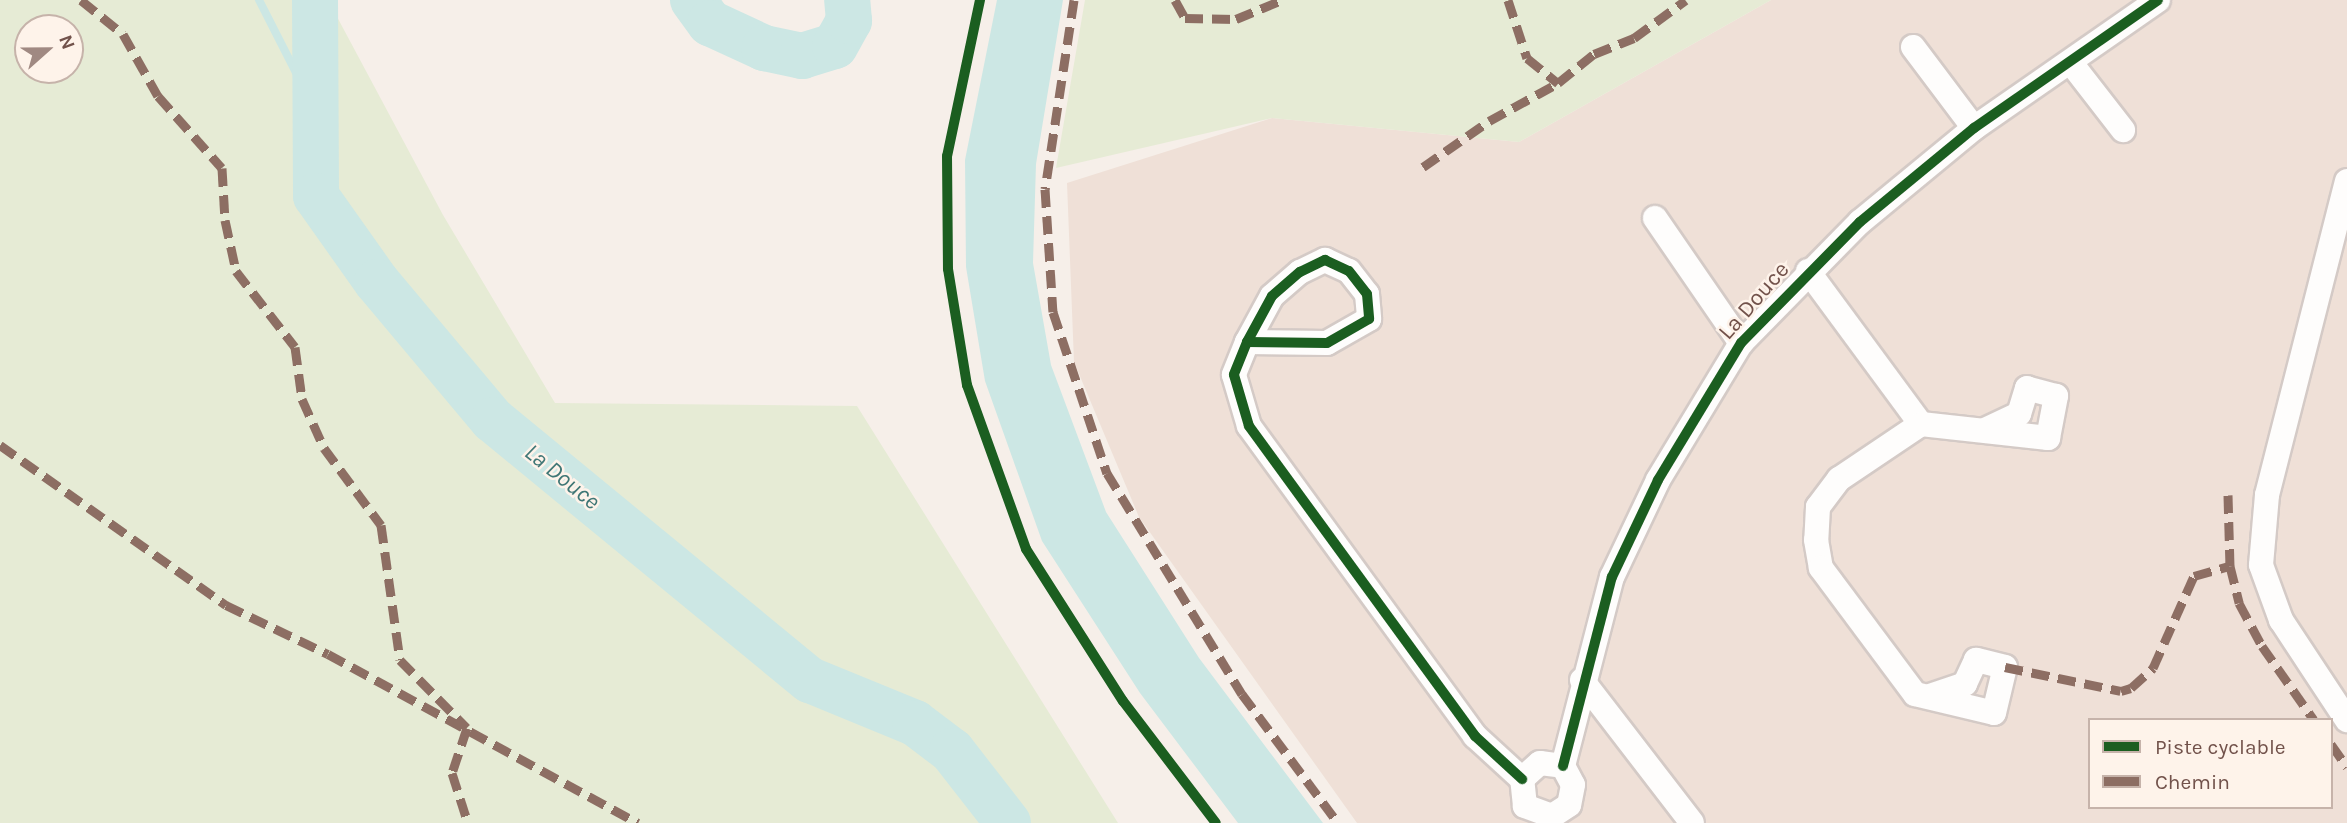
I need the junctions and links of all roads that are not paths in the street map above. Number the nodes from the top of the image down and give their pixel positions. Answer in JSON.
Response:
{"nodes":[{"id":1,"x":2158,"y":0,"type":"edge"},
{"id":2,"x":1913,"y":47,"type":"dead end"},
{"id":3,"x":2071,"y":63,"type":"junction"},
{"id":4,"x":1974,"y":128,"type":"junction"},
{"id":5,"x":2123,"y":130,"type":"dead end"},
{"id":6,"x":2347,"y":181,"type":"edge"},
{"id":7,"x":1655,"y":218,"type":"dead end"},
{"id":8,"x":1808,"y":271,"type":"junction"},
{"id":9,"x":1247,"y":342,"type":"junction"},
{"id":10,"x":1741,"y":343,"type":"junction"},
{"id":11,"x":1921,"y":424,"type":"junction"},
{"id":12,"x":1984,"y":430,"type":"dead end"},
{"id":13,"x":1582,"y":680,"type":"junction"},
{"id":14,"x":1931,"y":696,"type":"dead end"},
{"id":15,"x":2347,"y":719,"type":"edge"},
{"id":16,"x":1563,"y":766,"type":"junction"},
{"id":17,"x":1522,"y":779,"type":"junction"},
{"id":18,"x":1552,"y":819,"type":"edge"},
{"id":19,"x":1692,"y":823,"type":"edge"}],
"edges":[{"from":1,"to":3,"type":"street","name":"La Douce"},
{"from":2,"to":4,"type":"street"},
{"from":3,"to":4,"type":"street","name":"La Douce"},
{"from":3,"to":5,"type":"street"},
{"from":4,"to":8,"type":"street","name":"La Douce"},
{"from":6,"to":15,"type":"street"},
{"from":7,"to":10,"type":"street","name":"La Douce"},
{"from":8,"to":10,"type":"street","name":"La Douce"},
{"from":8,"to":11,"type":"street","name":"La Douce"},
{"from":9,"to":9,"type":"street"},
{"from":9,"to":17,"type":"street"},
{"from":10,"to":13,"type":"street","name":"La Douce"},
{"from":11,"to":12,"type":"street"},
{"from":11,"to":14,"type":"street"},
{"from":13,"to":16,"type":"street","name":"La Douce"},
{"from":13,"to":19,"type":"street"},
{"from":16,"to":17,"type":"street"},
{"from":16,"to":18,"type":"street"},
{"from":17,"to":18,"type":"street"}]}
